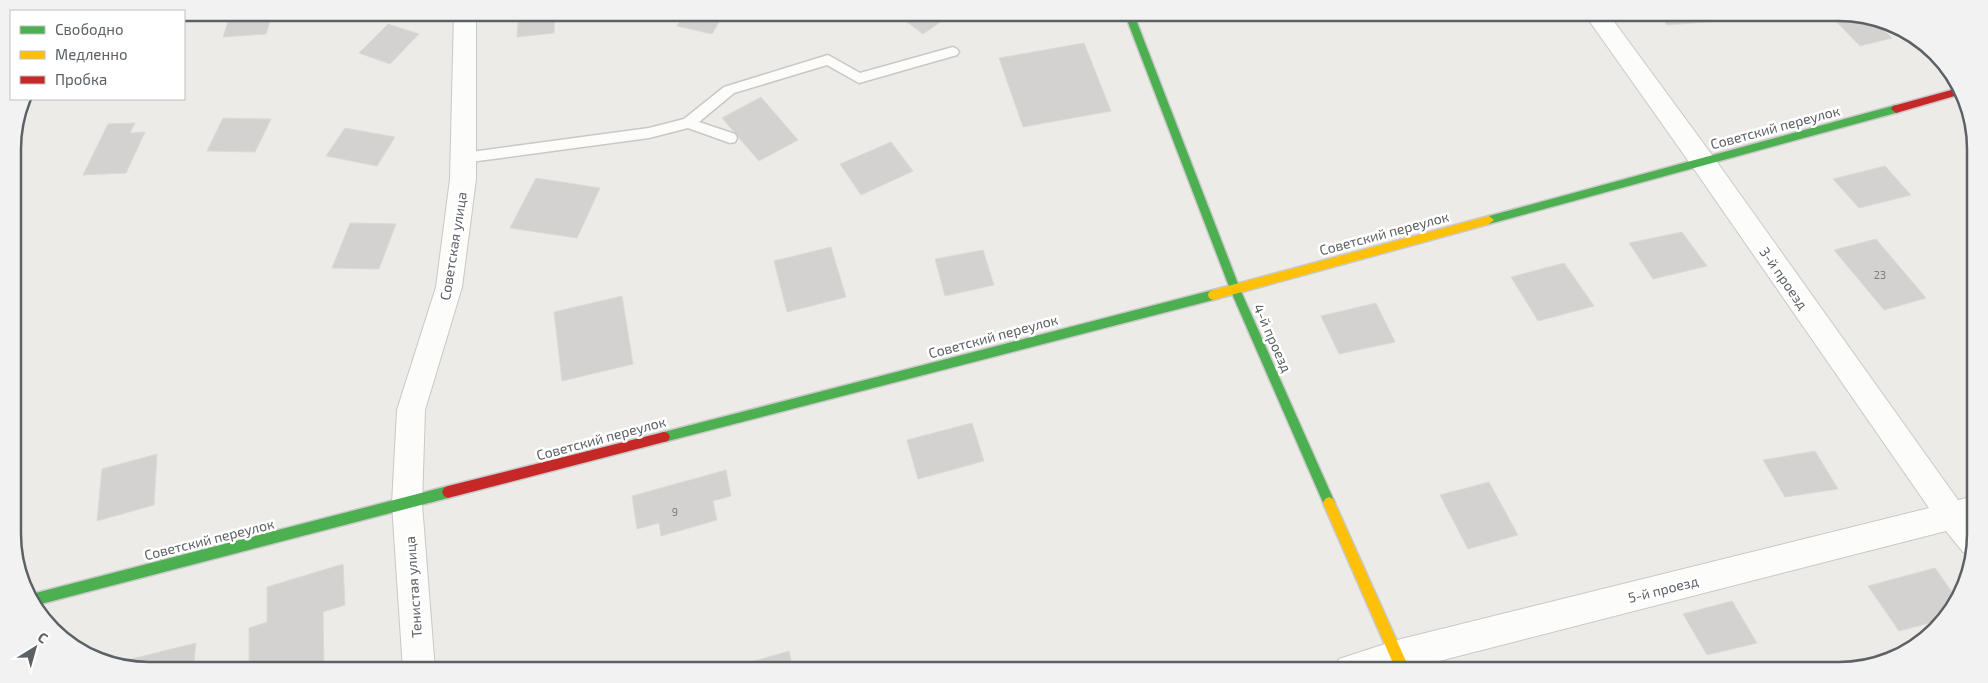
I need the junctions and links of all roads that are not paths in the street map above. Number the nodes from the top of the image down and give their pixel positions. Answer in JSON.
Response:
{"nodes":[{"id":1,"x":465,"y":21,"type":"edge"},
{"id":2,"x":1131,"y":21,"type":"edge"},
{"id":3,"x":1601,"y":21,"type":"edge"},
{"id":4,"x":954,"y":52,"type":"dead end"},
{"id":5,"x":1954,"y":93,"type":"edge"},
{"id":6,"x":688,"y":123,"type":"junction"},
{"id":7,"x":730,"y":138,"type":"dead end"},
{"id":8,"x":463,"y":158,"type":"junction"},
{"id":9,"x":1703,"y":162,"type":"junction"},
{"id":10,"x":1235,"y":289,"type":"junction"},
{"id":11,"x":407,"y":504,"type":"junction"},
{"id":12,"x":1964,"y":513,"type":"edge"},
{"id":13,"x":38,"y":598,"type":"edge"},
{"id":14,"x":1399,"y":661,"type":"edge"},
{"id":15,"x":1407,"y":661,"type":"edge"},
{"id":16,"x":418,"y":662,"type":"edge"}],
"edges":[{"from":1,"to":8,"type":"street","name":"Советская улица"},
{"from":2,"to":10,"type":"street","name":"4-й проезд"},
{"from":3,"to":9,"type":"street","name":"3-й проезд"},
{"from":4,"to":6,"type":"lane"},
{"from":5,"to":9,"type":"street","name":"Советский переулок"},
{"from":6,"to":7,"type":"lane"},
{"from":6,"to":8,"type":"lane"},
{"from":8,"to":11,"type":"street","name":"Советская улица"},
{"from":9,"to":10,"type":"street","name":"Советский переулок"},
{"from":9,"to":12,"type":"street","name":"3-й проезд"},
{"from":10,"to":11,"type":"street","name":"Советский переулок"},
{"from":10,"to":14,"type":"street","name":"4-й проезд"},
{"from":11,"to":13,"type":"street","name":"Советский переулок"},
{"from":11,"to":16,"type":"street","name":"Тенистая улица"},
{"from":12,"to":15,"type":"street","name":"5-й проезд"}]}
